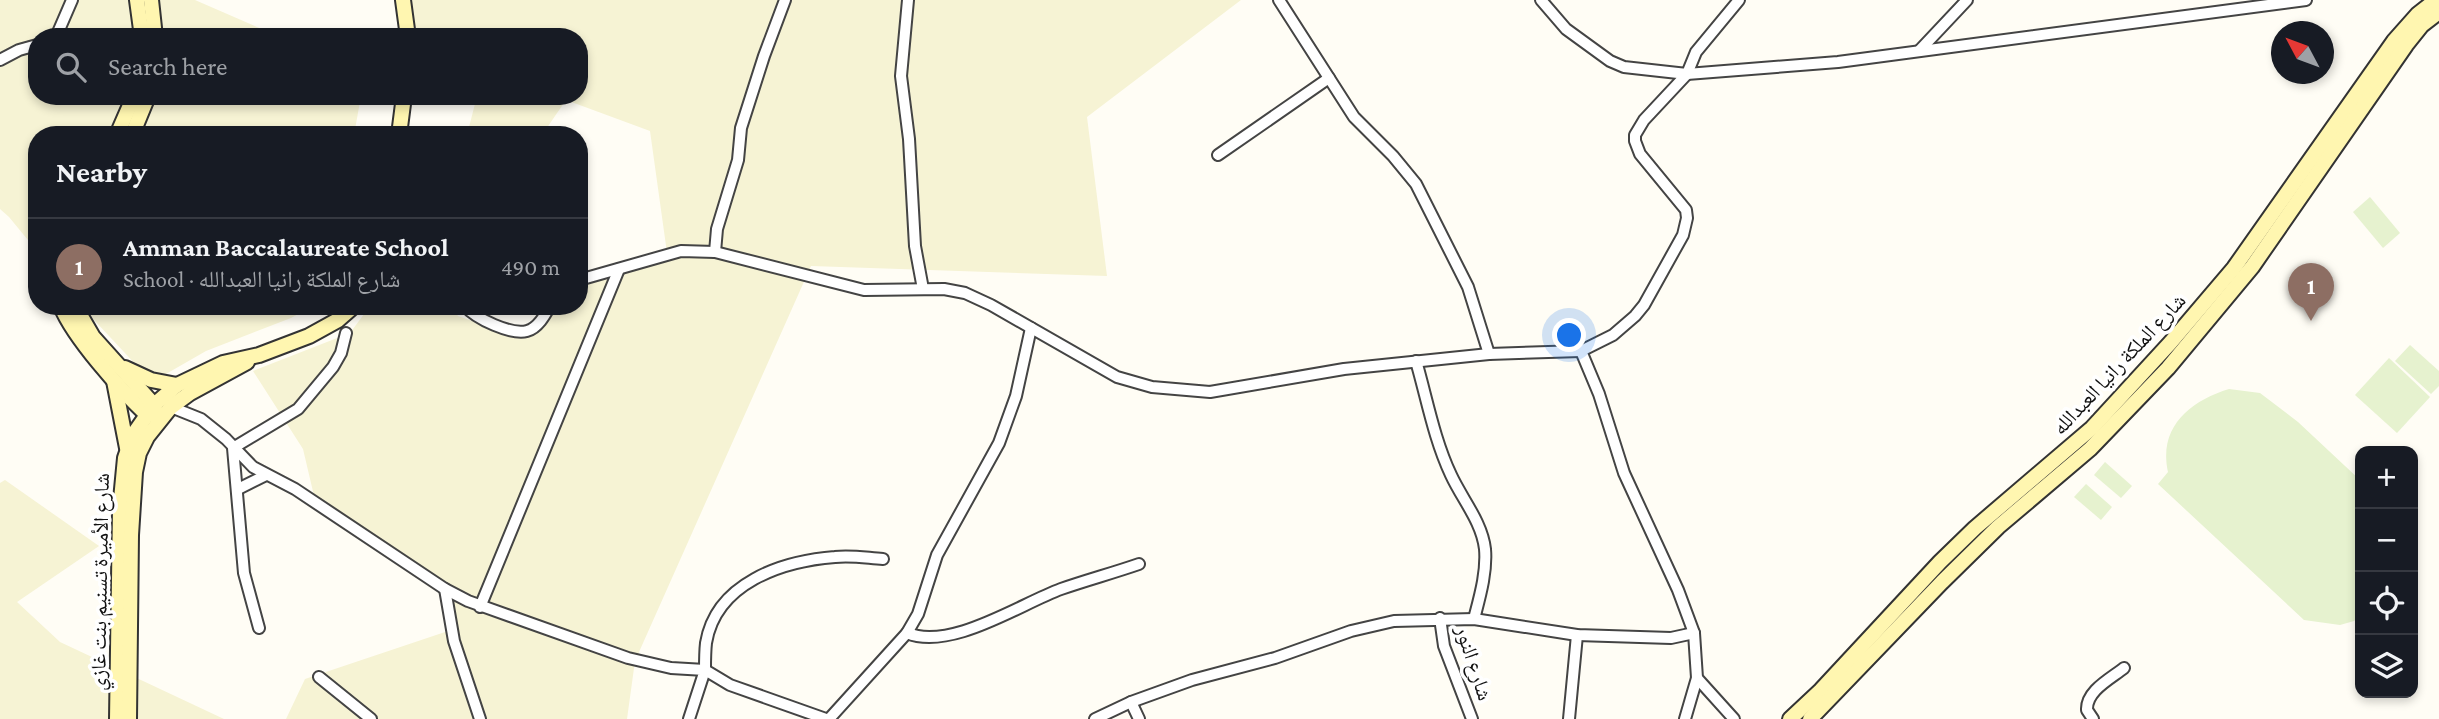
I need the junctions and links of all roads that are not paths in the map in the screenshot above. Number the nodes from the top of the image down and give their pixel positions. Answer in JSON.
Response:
{"nodes":[{"id":1,"x":72,"y":0,"type":"edge"},
{"id":2,"x":137,"y":0,"type":"edge"},
{"id":3,"x":151,"y":0,"type":"edge"},
{"id":4,"x":403,"y":0,"type":"edge"},
{"id":5,"x":785,"y":0,"type":"edge"},
{"id":6,"x":908,"y":0,"type":"edge"},
{"id":7,"x":1279,"y":0,"type":"edge"},
{"id":8,"x":1541,"y":0,"type":"edge"},
{"id":9,"x":1739,"y":0,"type":"edge"},
{"id":10,"x":1967,"y":0,"type":"edge"},
{"id":11,"x":2306,"y":0,"type":"edge"},
{"id":12,"x":2436,"y":0,"type":"edge"},
{"id":13,"x":2439,"y":12,"type":"edge"},
{"id":14,"x":60,"y":28,"type":"edge"},
{"id":15,"x":141,"y":28,"type":"edge"},
{"id":16,"x":154,"y":28,"type":"edge"},
{"id":17,"x":407,"y":28,"type":"edge"},
{"id":18,"x":28,"y":48,"type":"edge"},
{"id":19,"x":1919,"y":51,"type":"junction"},
{"id":20,"x":0,"y":60,"type":"edge"},
{"id":21,"x":1687,"y":74,"type":"junction"},
{"id":22,"x":1329,"y":78,"type":"junction"},
{"id":23,"x":130,"y":105,"type":"edge"},
{"id":24,"x":144,"y":105,"type":"edge"},
{"id":25,"x":403,"y":105,"type":"edge"},
{"id":26,"x":121,"y":126,"type":"edge"},
{"id":27,"x":136,"y":126,"type":"edge"},
{"id":28,"x":400,"y":126,"type":"edge"},
{"id":29,"x":1218,"y":155,"type":"dead end"},
{"id":30,"x":715,"y":252,"type":"junction"},
{"id":31,"x":618,"y":269,"type":"junction"},
{"id":32,"x":588,"y":277,"type":"edge"},
{"id":33,"x":923,"y":289,"type":"junction"},
{"id":34,"x":66,"y":315,"type":"edge"},
{"id":35,"x":80,"y":315,"type":"edge"},
{"id":36,"x":344,"y":315,"type":"edge"},
{"id":37,"x":476,"y":315,"type":"edge"},
{"id":38,"x":543,"y":315,"type":"edge"},
{"id":39,"x":1031,"y":328,"type":"junction"},
{"id":40,"x":346,"y":333,"type":"dead end"},
{"id":41,"x":1581,"y":351,"type":"junction"},
{"id":42,"x":259,"y":355,"type":"junction"},
{"id":43,"x":1489,"y":355,"type":"junction"},
{"id":44,"x":1416,"y":361,"type":"junction"},
{"id":45,"x":116,"y":372,"type":"junction"},
{"id":46,"x":177,"y":385,"type":"junction"},
{"id":47,"x":171,"y":407,"type":"junction"},
{"id":48,"x":153,"y":415,"type":"junction"},
{"id":49,"x":127,"y":448,"type":"junction"},
{"id":50,"x":233,"y":448,"type":"junction"},
{"id":51,"x":266,"y":475,"type":"junction"},
{"id":52,"x":238,"y":489,"type":"junction"},
{"id":53,"x":883,"y":559,"type":"dead end"},
{"id":54,"x":1139,"y":564,"type":"dead end"},
{"id":55,"x":445,"y":589,"type":"junction"},
{"id":56,"x":480,"y":607,"type":"junction"},
{"id":57,"x":1440,"y":618,"type":"junction"},
{"id":58,"x":1474,"y":619,"type":"junction"},
{"id":59,"x":259,"y":628,"type":"dead end"},
{"id":60,"x":907,"y":633,"type":"junction"},
{"id":61,"x":1694,"y":633,"type":"junction"},
{"id":62,"x":1577,"y":635,"type":"junction"},
{"id":63,"x":2124,"y":668,"type":"dead end"},
{"id":64,"x":705,"y":670,"type":"junction"},
{"id":65,"x":319,"y":677,"type":"dead end"},
{"id":66,"x":1697,"y":678,"type":"junction"},
{"id":67,"x":1131,"y":702,"type":"junction"},
{"id":68,"x":117,"y":719,"type":"edge"},
{"id":69,"x":129,"y":719,"type":"edge"},
{"id":70,"x":371,"y":719,"type":"edge"},
{"id":71,"x":480,"y":719,"type":"edge"},
{"id":72,"x":689,"y":719,"type":"edge"},
{"id":73,"x":827,"y":719,"type":"edge"},
{"id":74,"x":1095,"y":719,"type":"edge"},
{"id":75,"x":1139,"y":719,"type":"edge"},
{"id":76,"x":1472,"y":719,"type":"edge"},
{"id":77,"x":1569,"y":719,"type":"edge"},
{"id":78,"x":1685,"y":719,"type":"edge"},
{"id":79,"x":1734,"y":719,"type":"edge"},
{"id":80,"x":1790,"y":719,"type":"edge"},
{"id":81,"x":1810,"y":719,"type":"edge"},
{"id":82,"x":2093,"y":719,"type":"edge"}],
"edges":[{"from":1,"to":14,"type":"street"},
{"from":2,"to":15,"type":"main road"},
{"from":3,"to":16,"type":"main road"},
{"from":4,"to":17,"type":"main road"},
{"from":5,"to":30,"type":"street"},
{"from":6,"to":33,"type":"street"},
{"from":7,"to":22,"type":"street"},
{"from":8,"to":21,"type":"street"},
{"from":9,"to":21,"type":"street"},
{"from":10,"to":19,"type":"street"},
{"from":11,"to":19,"type":"street"},
{"from":12,"to":80,"type":"main road","name":"شارع الملكة رانيا العبدالله"},
{"from":13,"to":81,"type":"main road","name":"شارع الملكة رانيا العبدالله"},
{"from":18,"to":20,"type":"street"},
{"from":19,"to":21,"type":"street"},
{"from":21,"to":41,"type":"street"},
{"from":22,"to":29,"type":"street"},
{"from":22,"to":43,"type":"street"},
{"from":23,"to":26,"type":"main road"},
{"from":24,"to":27,"type":"main road"},
{"from":25,"to":28,"type":"main road"},
{"from":30,"to":31,"type":"street"},
{"from":30,"to":33,"type":"street"},
{"from":31,"to":32,"type":"street"},
{"from":31,"to":56,"type":"street"},
{"from":33,"to":39,"type":"street"},
{"from":34,"to":45,"type":"main road"},
{"from":35,"to":45,"type":"main road"},
{"from":36,"to":42,"type":"main road","name":"شارع الأميرة تسنيم بنت غازي"},
{"from":37,"to":38,"type":"street"},
{"from":39,"to":44,"type":"street"},
{"from":39,"to":60,"type":"street"},
{"from":40,"to":50,"type":"street"},
{"from":41,"to":43,"type":"street"},
{"from":41,"to":61,"type":"street"},
{"from":42,"to":46,"type":"main road","name":"شارع الأميرة تسنيم بنت غازي"},
{"from":42,"to":47,"type":"main road","name":"شارع الأميرة تسنيم بنت غازي"},
{"from":43,"to":44,"type":"street"},
{"from":44,"to":58,"type":"street"},
{"from":45,"to":46,"type":"main road"},
{"from":45,"to":48,"type":"main road"},
{"from":45,"to":49,"type":"main road"},
{"from":46,"to":48,"type":"main road","name":"شارع الأميرة تسنيم بنت غازي"},
{"from":47,"to":48,"type":"main road","name":"شارع الأميرة تسنيم بنت غازي"},
{"from":47,"to":50,"type":"street"},
{"from":48,"to":49,"type":"main road","name":"شارع الأميرة تسنيم بنت غازي"},
{"from":48,"to":69,"type":"main road","name":"شارع الأميرة تسنيم بنت غازي"},
{"from":49,"to":68,"type":"main road","name":"شارع الأميرة تسنيم بنت غازي"},
{"from":50,"to":51,"type":"street"},
{"from":50,"to":52,"type":"street"},
{"from":51,"to":52,"type":"street"},
{"from":51,"to":55,"type":"street"},
{"from":52,"to":59,"type":"street"},
{"from":53,"to":64,"type":"street"},
{"from":54,"to":60,"type":"street"},
{"from":55,"to":56,"type":"street"},
{"from":55,"to":71,"type":"street"},
{"from":56,"to":64,"type":"street"},
{"from":57,"to":58,"type":"street"},
{"from":57,"to":67,"type":"street"},
{"from":57,"to":76,"type":"street","name":"شارع النور"},
{"from":58,"to":62,"type":"street"},
{"from":60,"to":73,"type":"street"},
{"from":61,"to":62,"type":"street"},
{"from":61,"to":66,"type":"street"},
{"from":62,"to":77,"type":"street"},
{"from":63,"to":82,"type":"street"},
{"from":64,"to":72,"type":"street"},
{"from":64,"to":73,"type":"street"},
{"from":65,"to":70,"type":"street"},
{"from":66,"to":78,"type":"street"},
{"from":66,"to":79,"type":"street"},
{"from":67,"to":74,"type":"street"},
{"from":67,"to":75,"type":"street"}]}
